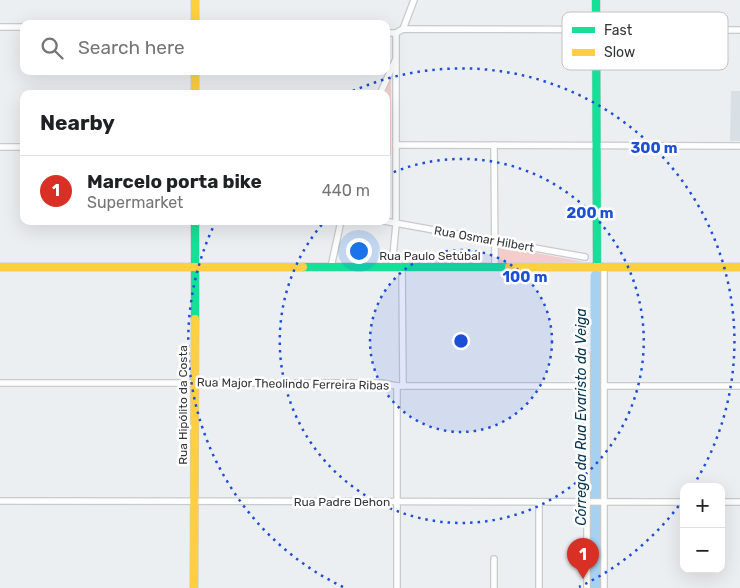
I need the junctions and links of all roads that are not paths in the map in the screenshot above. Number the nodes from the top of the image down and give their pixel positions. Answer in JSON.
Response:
{"nodes":[{"id":1,"x":195,"y":0,"type":"edge"},
{"id":2,"x":414,"y":0,"type":"edge"},
{"id":3,"x":195,"y":20,"type":"edge"},
{"id":4,"x":0,"y":27,"type":"edge"},
{"id":5,"x":20,"y":27,"type":"edge"},
{"id":6,"x":403,"y":29,"type":"junction"},
{"id":7,"x":562,"y":30,"type":"edge"},
{"id":8,"x":390,"y":33,"type":"edge"},
{"id":9,"x":396,"y":33,"type":"junction"},
{"id":10,"x":396,"y":58,"type":"junction"},
{"id":11,"x":596,"y":70,"type":"edge"},
{"id":12,"x":390,"y":72,"type":"edge"},
{"id":13,"x":195,"y":75,"type":"edge"},
{"id":14,"x":388,"y":75,"type":"edge"},
{"id":15,"x":195,"y":90,"type":"edge"},
{"id":16,"x":382,"y":90,"type":"edge"},
{"id":17,"x":396,"y":145,"type":"junction"},
{"id":18,"x":494,"y":145,"type":"junction"},
{"id":19,"x":596,"y":145,"type":"junction"},
{"id":20,"x":740,"y":146,"type":"edge"},
{"id":21,"x":0,"y":147,"type":"edge"},
{"id":22,"x":20,"y":147,"type":"edge"},
{"id":23,"x":390,"y":222,"type":"edge"},
{"id":24,"x":396,"y":224,"type":"junction"},
{"id":25,"x":195,"y":225,"type":"edge"},
{"id":26,"x":339,"y":225,"type":"edge"},
{"id":27,"x":495,"y":241,"type":"junction"},
{"id":28,"x":585,"y":257,"type":"dead end"},
{"id":29,"x":0,"y":267,"type":"edge"},
{"id":30,"x":195,"y":267,"type":"junction"},
{"id":31,"x":331,"y":267,"type":"junction"},
{"id":32,"x":392,"y":267,"type":"junction"},
{"id":33,"x":402,"y":267,"type":"junction"},
{"id":34,"x":495,"y":267,"type":"junction"},
{"id":35,"x":600,"y":267,"type":"junction"},
{"id":36,"x":740,"y":267,"type":"edge"},
{"id":37,"x":587,"y":355,"type":"dead end"},
{"id":38,"x":0,"y":383,"type":"edge"},
{"id":39,"x":194,"y":383,"type":"junction"},
{"id":40,"x":400,"y":386,"type":"junction"},
{"id":41,"x":587,"y":386,"type":"junction"},
{"id":42,"x":604,"y":386,"type":"junction"},
{"id":43,"x":740,"y":386,"type":"edge"},
{"id":44,"x":0,"y":501,"type":"edge"},
{"id":45,"x":195,"y":502,"type":"junction"},
{"id":46,"x":397,"y":502,"type":"junction"},
{"id":47,"x":539,"y":502,"type":"junction"},
{"id":48,"x":587,"y":502,"type":"junction"},
{"id":49,"x":604,"y":502,"type":"junction"},
{"id":50,"x":680,"y":502,"type":"edge"},
{"id":51,"x":725,"y":502,"type":"edge"},
{"id":52,"x":740,"y":502,"type":"edge"},
{"id":53,"x":494,"y":559,"type":"dead end"},
{"id":54,"x":194,"y":588,"type":"edge"},
{"id":55,"x":397,"y":588,"type":"edge"},
{"id":56,"x":494,"y":588,"type":"edge"},
{"id":57,"x":539,"y":588,"type":"edge"},
{"id":58,"x":587,"y":588,"type":"edge"},
{"id":59,"x":604,"y":588,"type":"edge"}],
"edges":[{"from":1,"to":3,"type":"main road"},
{"from":2,"to":6,"type":"street"},
{"from":4,"to":5,"type":"street"},
{"from":6,"to":7,"type":"street"},
{"from":6,"to":9,"type":"street"},
{"from":8,"to":9,"type":"street"},
{"from":9,"to":10,"type":"street"},
{"from":10,"to":12,"type":"street"},
{"from":10,"to":17,"type":"street"},
{"from":11,"to":19,"type":"main road"},
{"from":13,"to":15,"type":"main road"},
{"from":14,"to":16,"type":"street"},
{"from":17,"to":18,"type":"street"},
{"from":17,"to":24,"type":"street"},
{"from":18,"to":19,"type":"street"},
{"from":18,"to":27,"type":"street"},
{"from":19,"to":20,"type":"street"},
{"from":19,"to":35,"type":"main road"},
{"from":21,"to":22,"type":"street"},
{"from":23,"to":24,"type":"street","name":"Rua Osmar Hilbert"},
{"from":24,"to":27,"type":"street","name":"Rua Osmar Hilbert"},
{"from":24,"to":32,"type":"street"},
{"from":25,"to":30,"type":"main road","name":"Rua Hipólito da Costa"},
{"from":26,"to":31,"type":"street"},
{"from":27,"to":28,"type":"street","name":"Rua Osmar Hilbert"},
{"from":27,"to":34,"type":"street"},
{"from":29,"to":30,"type":"main road","name":"Rua Paulo Setúbal"},
{"from":30,"to":31,"type":"main road","name":"Rua Paulo Setúbal"},
{"from":30,"to":39,"type":"main road","name":"Rua Hipólito da Costa"},
{"from":31,"to":32,"type":"main road","name":"Rua Paulo Setúbal"},
{"from":32,"to":33,"type":"main road","name":"Rua Paulo Setúbal"},
{"from":33,"to":34,"type":"main road","name":"Rua Paulo Setúbal"},
{"from":33,"to":40,"type":"street"},
{"from":34,"to":35,"type":"main road","name":"Rua Paulo Setúbal"},
{"from":35,"to":36,"type":"main road","name":"Rua Paulo Setúbal"},
{"from":35,"to":42,"type":"street"},
{"from":37,"to":41,"type":"street"},
{"from":38,"to":39,"type":"street","name":"Rua Major Theolindo Ferreira Ribas"},
{"from":39,"to":40,"type":"street","name":"Rua Major Theolindo Ferreira Ribas"},
{"from":39,"to":45,"type":"main road","name":"Rua Hipólito da Costa"},
{"from":40,"to":41,"type":"street","name":"Rua Major Theolindo Ferreira Ribas"},
{"from":40,"to":46,"type":"street"},
{"from":41,"to":48,"type":"street"},
{"from":42,"to":43,"type":"street"},
{"from":42,"to":49,"type":"street"},
{"from":44,"to":45,"type":"street","name":"Rua Padre Dehon"},
{"from":45,"to":46,"type":"street","name":"Rua Padre Dehon"},
{"from":45,"to":54,"type":"main road","name":"Rua Hipólito da Costa"},
{"from":46,"to":47,"type":"street","name":"Rua Padre Dehon"},
{"from":46,"to":55,"type":"street"},
{"from":47,"to":48,"type":"street","name":"Rua Padre Dehon"},
{"from":47,"to":57,"type":"street"},
{"from":48,"to":49,"type":"street","name":"Rua Padre Dehon"},
{"from":48,"to":58,"type":"street"},
{"from":49,"to":50,"type":"street","name":"Rua Padre Dehon"},
{"from":49,"to":59,"type":"street"},
{"from":51,"to":52,"type":"street"},
{"from":53,"to":56,"type":"street"}]}
